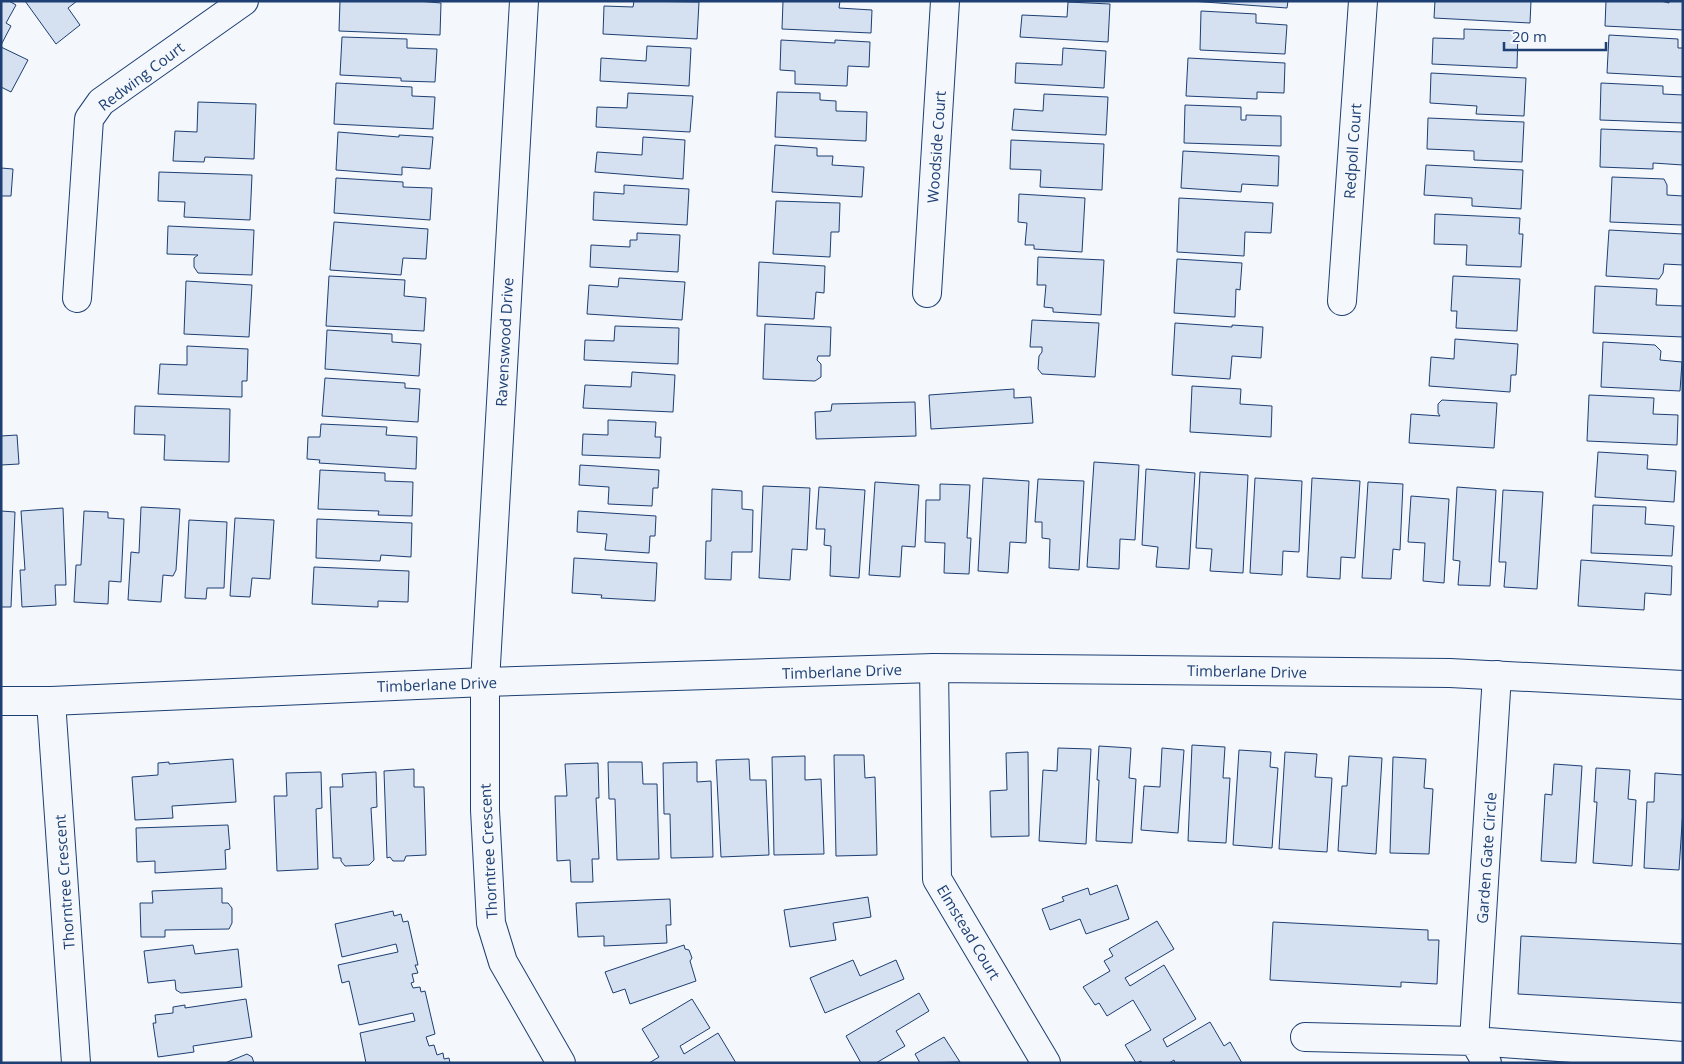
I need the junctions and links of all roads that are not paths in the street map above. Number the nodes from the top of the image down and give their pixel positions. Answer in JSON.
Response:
{"nodes":[{"id":1,"x":244,"y":1,"type":"edge"},
{"id":2,"x":524,"y":1,"type":"edge"},
{"id":3,"x":945,"y":1,"type":"edge"},
{"id":4,"x":1362,"y":1,"type":"edge"},
{"id":5,"x":926,"y":293,"type":"dead end"},
{"id":6,"x":77,"y":298,"type":"dead end"},
{"id":7,"x":1342,"y":301,"type":"dead end"},
{"id":8,"x":934,"y":668,"type":"junction"},
{"id":9,"x":1497,"y":675,"type":"junction"},
{"id":10,"x":485,"y":682,"type":"junction"},
{"id":11,"x":1683,"y":685,"type":"edge"},
{"id":12,"x":1,"y":701,"type":"edge"},
{"id":13,"x":51,"y":701,"type":"junction"},
{"id":14,"x":1306,"y":1037,"type":"dead end"},
{"id":15,"x":1481,"y":1052,"type":"edge"},
{"id":16,"x":1683,"y":1056,"type":"edge"},
{"id":17,"x":76,"y":1063,"type":"edge"},
{"id":18,"x":561,"y":1063,"type":"edge"},
{"id":19,"x":1046,"y":1063,"type":"edge"}],
"edges":[{"from":1,"to":6,"type":"street","name":"Redwing Court"},
{"from":2,"to":10,"type":"street","name":"Ravenswood Drive"},
{"from":3,"to":5,"type":"street","name":"Woodside Court"},
{"from":4,"to":7,"type":"street","name":"Redpoll Court"},
{"from":8,"to":9,"type":"street","name":"Timberlane Drive"},
{"from":8,"to":10,"type":"street","name":"Timberlane Drive"},
{"from":8,"to":19,"type":"street","name":"Elmstead Court"},
{"from":9,"to":11,"type":"street","name":"Timberlane Drive"},
{"from":9,"to":15,"type":"street","name":"Garden Gate Circle"},
{"from":10,"to":13,"type":"street","name":"Timberlane Drive"},
{"from":10,"to":18,"type":"street","name":"Thorntree Crescent"},
{"from":12,"to":13,"type":"street","name":"Timberlane Drive"},
{"from":13,"to":17,"type":"street","name":"Thorntree Crescent"},
{"from":14,"to":15,"type":"street"},
{"from":15,"to":16,"type":"street"}]}
